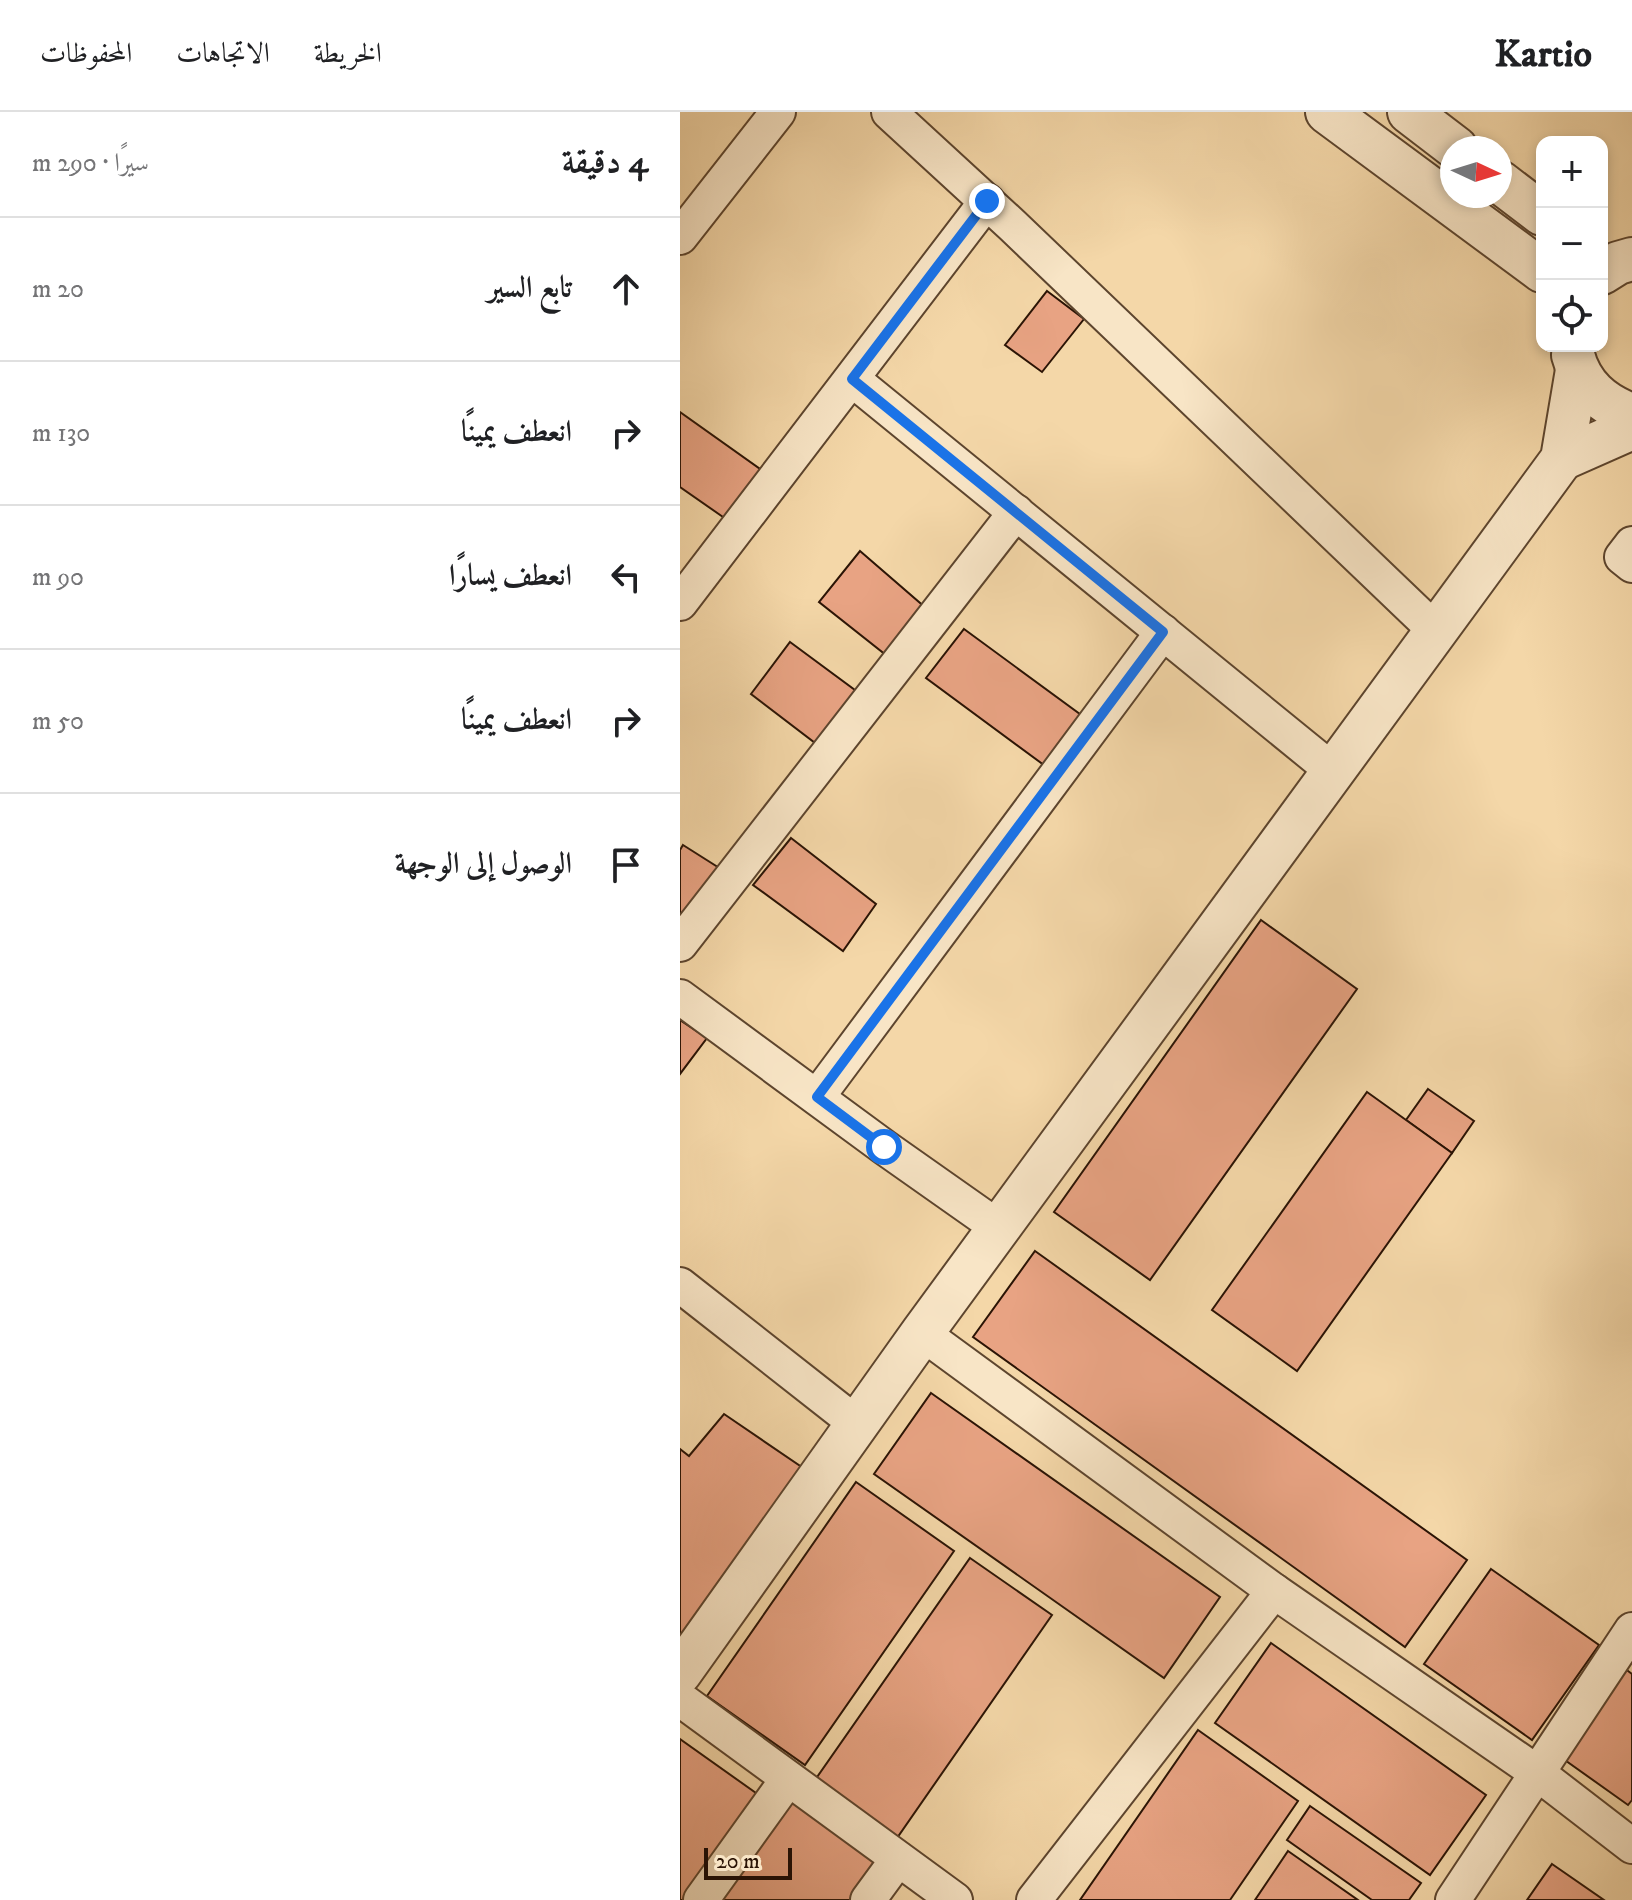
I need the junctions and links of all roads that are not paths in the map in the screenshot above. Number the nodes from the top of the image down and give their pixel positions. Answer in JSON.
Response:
{"nodes":[{"id":1,"x":778,"y":112,"type":"edge"},
{"id":2,"x":889,"y":112,"type":"edge"},
{"id":3,"x":1327,"y":112,"type":"edge"},
{"id":4,"x":1409,"y":112,"type":"edge"},
{"id":5,"x":1440,"y":136,"type":"edge"},
{"id":6,"x":1512,"y":191,"type":"edge"},
{"id":7,"x":987,"y":201,"type":"junction"},
{"id":8,"x":1536,"y":209,"type":"edge"},
{"id":9,"x":680,"y":237,"type":"edge"},
{"id":10,"x":1536,"y":267,"type":"edge"},
{"id":11,"x":1574,"y":358,"type":"edge"},
{"id":12,"x":852,"y":379,"type":"junction"},
{"id":13,"x":1632,"y":415,"type":"edge"},
{"id":14,"x":1632,"y":428,"type":"edge"},
{"id":15,"x":1562,"y":459,"type":"junction"},
{"id":16,"x":1016,"y":512,"type":"junction"},
{"id":17,"x":1632,"y":544,"type":"edge"},
{"id":18,"x":1632,"y":565,"type":"edge"},
{"id":19,"x":680,"y":603,"type":"edge"},
{"id":20,"x":1436,"y":631,"type":"junction"},
{"id":21,"x":1163,"y":632,"type":"junction"},
{"id":22,"x":1333,"y":771,"type":"junction"},
{"id":23,"x":680,"y":944,"type":"edge"},
{"id":24,"x":680,"y":997,"type":"edge"},
{"id":25,"x":817,"y":1097,"type":"junction"},
{"id":26,"x":999,"y":1228,"type":"junction"},
{"id":27,"x":680,"y":1285,"type":"edge"},
{"id":28,"x":922,"y":1333,"type":"junction"},
{"id":29,"x":857,"y":1424,"type":"junction"},
{"id":30,"x":1274,"y":1591,"type":"junction"},
{"id":31,"x":1631,"y":1634,"type":"edge"},
{"id":32,"x":680,"y":1673,"type":"edge"},
{"id":33,"x":680,"y":1699,"type":"edge"},
{"id":34,"x":1536,"y":1772,"type":"junction"},
{"id":35,"x":788,"y":1779,"type":"junction"},
{"id":36,"x":1632,"y":1846,"type":"edge"},
{"id":37,"x":898,"y":1859,"type":"junction"},
{"id":38,"x":701,"y":1900,"type":"edge"},
{"id":39,"x":868,"y":1900,"type":"edge"},
{"id":40,"x":955,"y":1900,"type":"edge"},
{"id":41,"x":1034,"y":1900,"type":"edge"},
{"id":42,"x":1453,"y":1900,"type":"edge"}],
"edges":[{"from":1,"to":9,"type":"street"},
{"from":2,"to":7,"type":"street"},
{"from":3,"to":10,"type":"street"},
{"from":4,"to":5,"type":"street"},
{"from":6,"to":8,"type":"street"},
{"from":7,"to":12,"type":"street"},
{"from":7,"to":20,"type":"street"},
{"from":11,"to":13,"type":"street"},
{"from":11,"to":15,"type":"street"},
{"from":12,"to":16,"type":"street"},
{"from":12,"to":19,"type":"street"},
{"from":14,"to":15,"type":"street"},
{"from":15,"to":20,"type":"street"},
{"from":16,"to":21,"type":"street"},
{"from":16,"to":23,"type":"street"},
{"from":17,"to":18,"type":"street"},
{"from":20,"to":22,"type":"street"},
{"from":21,"to":22,"type":"street"},
{"from":21,"to":25,"type":"street"},
{"from":22,"to":26,"type":"street"},
{"from":24,"to":25,"type":"street"},
{"from":25,"to":26,"type":"street"},
{"from":26,"to":28,"type":"street"},
{"from":27,"to":29,"type":"street"},
{"from":28,"to":29,"type":"street"},
{"from":28,"to":30,"type":"street"},
{"from":29,"to":32,"type":"street"},
{"from":30,"to":34,"type":"street"},
{"from":30,"to":41,"type":"street"},
{"from":31,"to":34,"type":"street"},
{"from":33,"to":35,"type":"street"},
{"from":34,"to":36,"type":"street"},
{"from":34,"to":42,"type":"street"},
{"from":35,"to":37,"type":"street"},
{"from":35,"to":38,"type":"street"},
{"from":37,"to":39,"type":"street"},
{"from":37,"to":40,"type":"street"}]}
